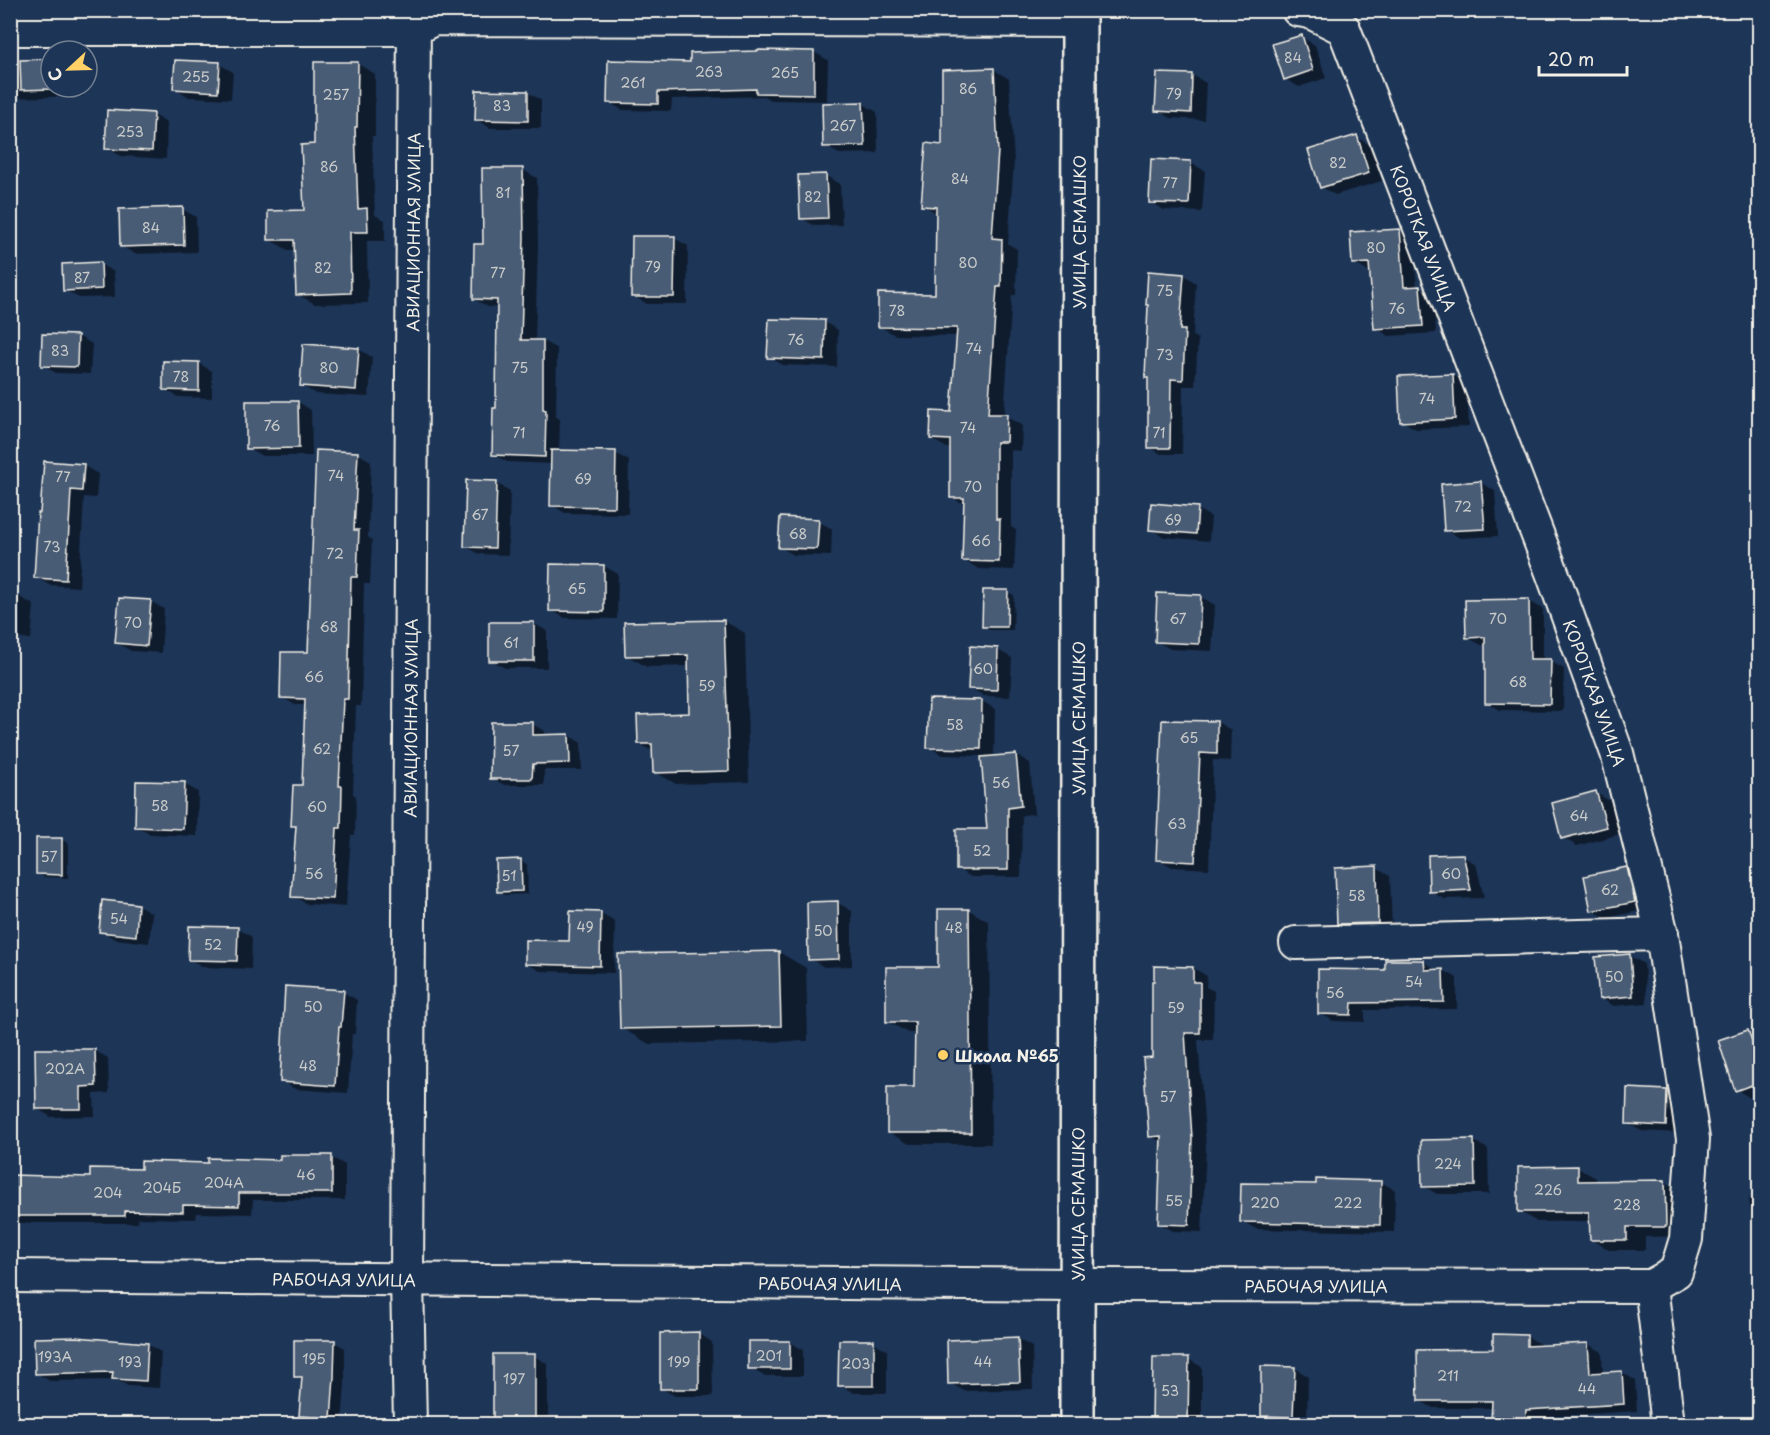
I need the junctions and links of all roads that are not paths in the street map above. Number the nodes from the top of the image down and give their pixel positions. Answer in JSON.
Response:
{"nodes":[{"id":1,"x":1298,"y":10,"type":"edge"},
{"id":2,"x":1079,"y":16,"type":"edge"},
{"id":3,"x":414,"y":20,"type":"edge"},
{"id":4,"x":10,"y":29,"type":"edge"},
{"id":5,"x":1662,"y":934,"type":"junction"},
{"id":6,"x":1296,"y":943,"type":"dead end"},
{"id":7,"x":10,"y":1276,"type":"edge"},
{"id":8,"x":407,"y":1280,"type":"junction"},
{"id":9,"x":1077,"y":1285,"type":"junction"},
{"id":10,"x":1651,"y":1286,"type":"junction"},
{"id":11,"x":410,"y":1425,"type":"edge"},
{"id":12,"x":1077,"y":1425,"type":"edge"},
{"id":13,"x":1668,"y":1425,"type":"edge"}],
"edges":[{"from":1,"to":5,"type":"street","name":"КОРОТКАЯ УЛИЦА"},
{"from":2,"to":3,"type":"street"},
{"from":2,"to":9,"type":"main road","name":"УЛИЦА СЕМАШКО"},
{"from":3,"to":4,"type":"street"},
{"from":3,"to":8,"type":"street","name":"АВИАЦИОННАЯ УЛИЦА"},
{"from":5,"to":6,"type":"street"},
{"from":5,"to":10,"type":"street","name":"КОРОТКАЯ УЛИЦА"},
{"from":7,"to":8,"type":"street","name":"РАБОЧАЯ УЛИЦА"},
{"from":8,"to":9,"type":"street","name":"РАБОЧАЯ УЛИЦА"},
{"from":8,"to":11,"type":"street","name":"АВИАЦИОННАЯ УЛИЦА"},
{"from":9,"to":10,"type":"street","name":"РАБОЧАЯ УЛИЦА"},
{"from":9,"to":12,"type":"main road","name":"УЛИЦА СЕМАШКО"},
{"from":10,"to":13,"type":"street"}]}
